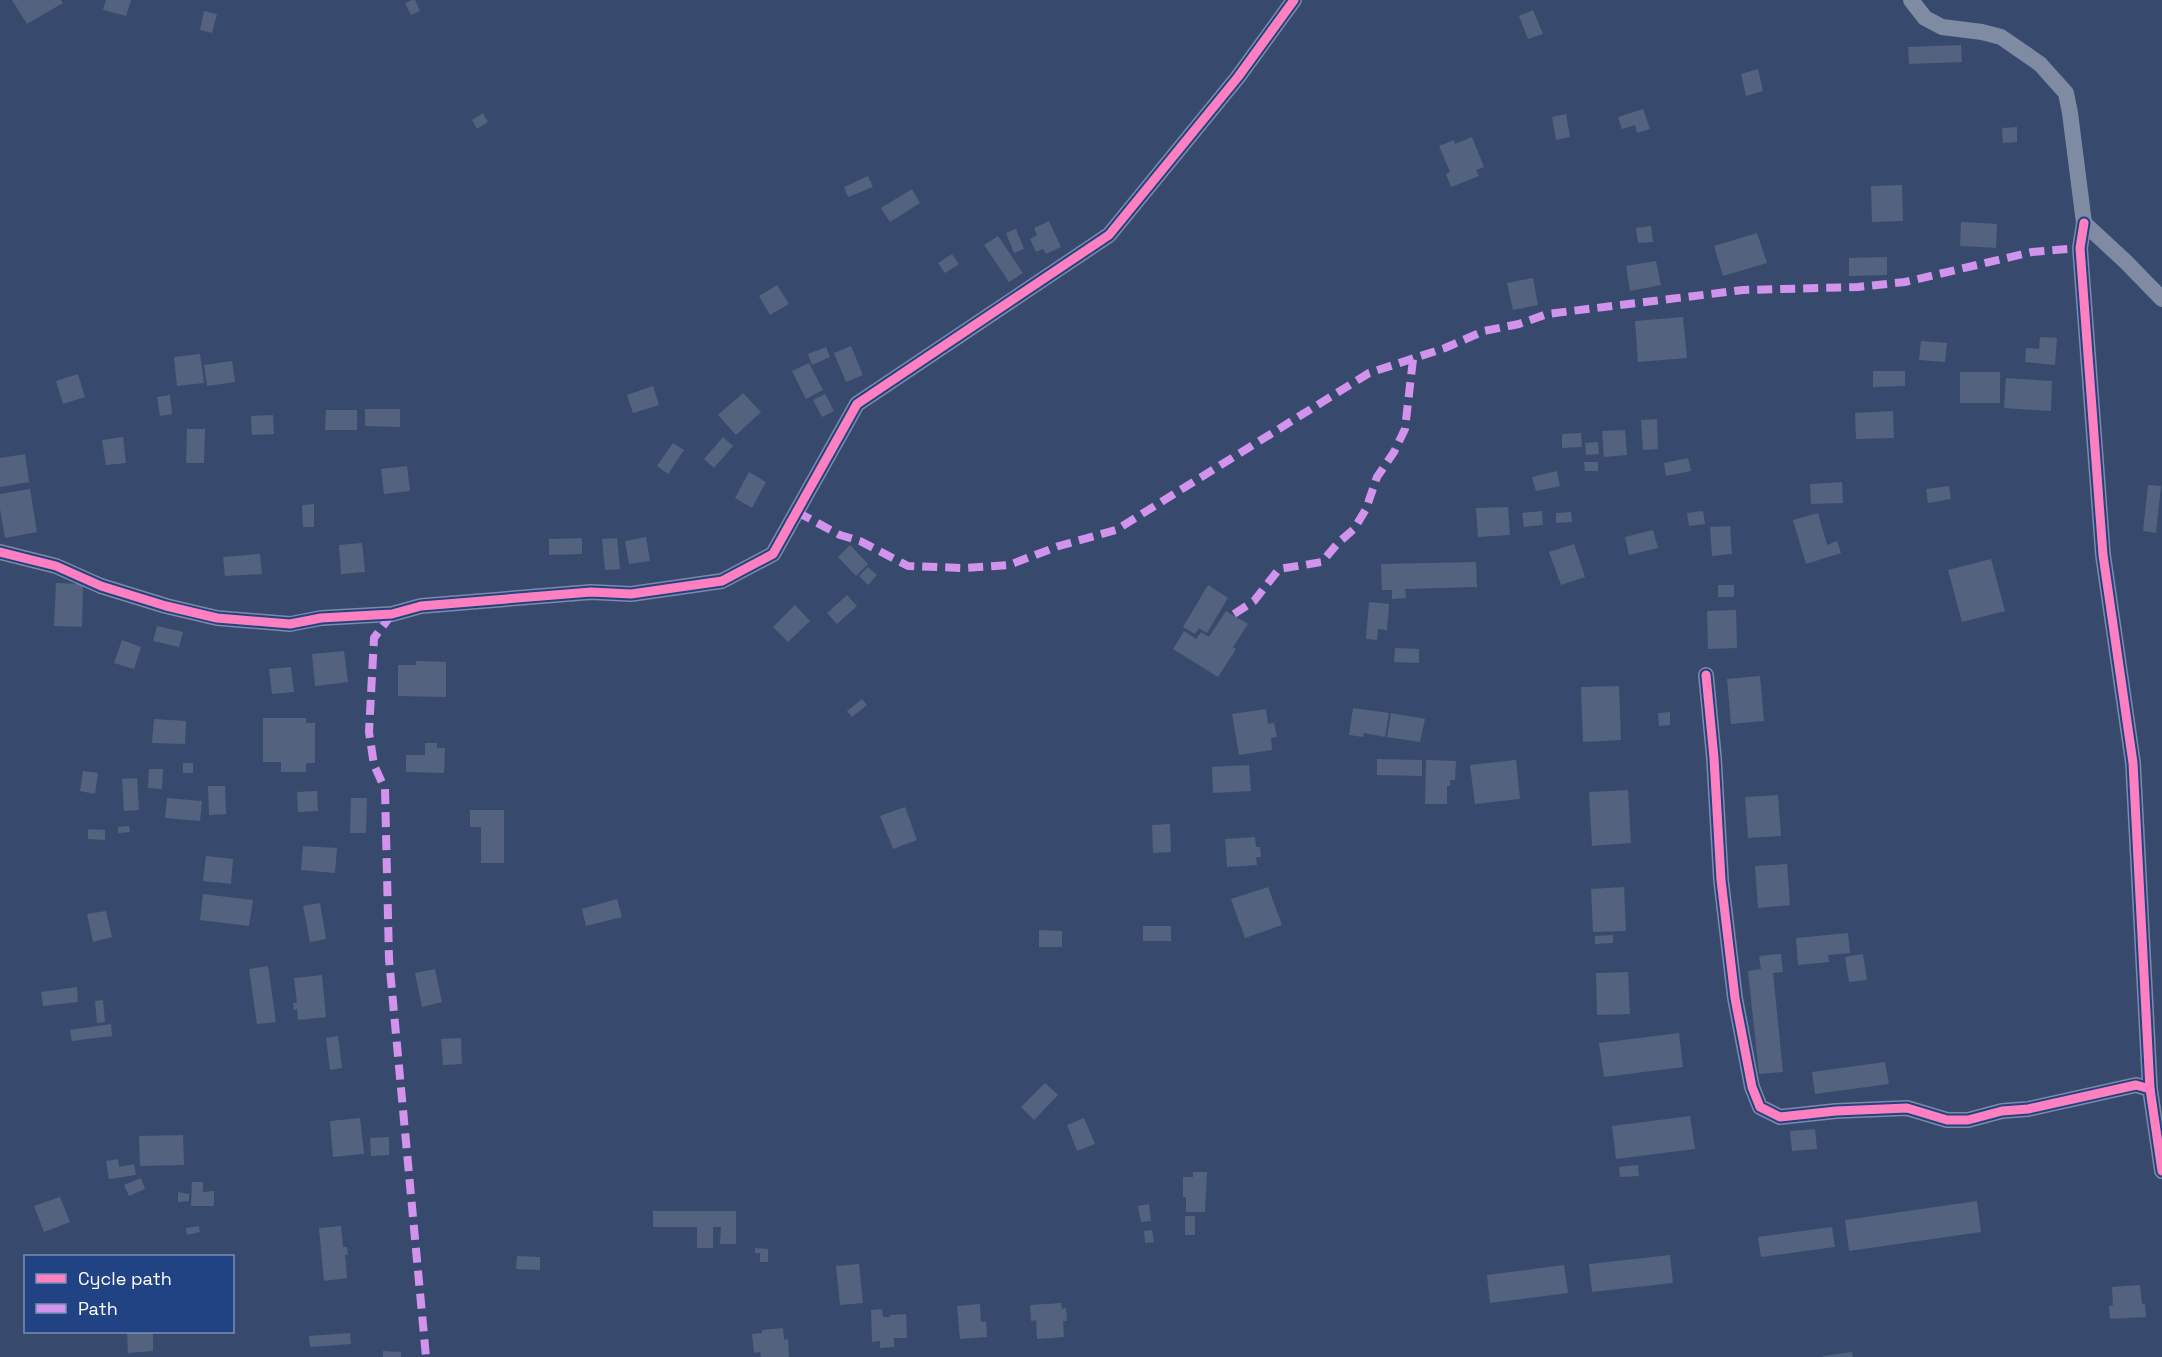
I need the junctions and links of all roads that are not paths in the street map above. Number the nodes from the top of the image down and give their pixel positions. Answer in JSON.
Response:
{"nodes":[{"id":1,"x":1294,"y":0,"type":"edge"},
{"id":2,"x":1911,"y":0,"type":"edge"},
{"id":3,"x":2084,"y":224,"type":"junction"},
{"id":4,"x":2162,"y":299,"type":"edge"},
{"id":5,"x":0,"y":552,"type":"edge"},
{"id":6,"x":1706,"y":675,"type":"dead end"},
{"id":7,"x":2150,"y":1089,"type":"junction"},
{"id":8,"x":2162,"y":1171,"type":"edge"}],
"edges":[{"from":1,"to":5,"type":"street"},
{"from":2,"to":3,"type":"street"},
{"from":3,"to":4,"type":"street"},
{"from":3,"to":7,"type":"street"},
{"from":6,"to":7,"type":"street"},
{"from":7,"to":8,"type":"street"}]}
